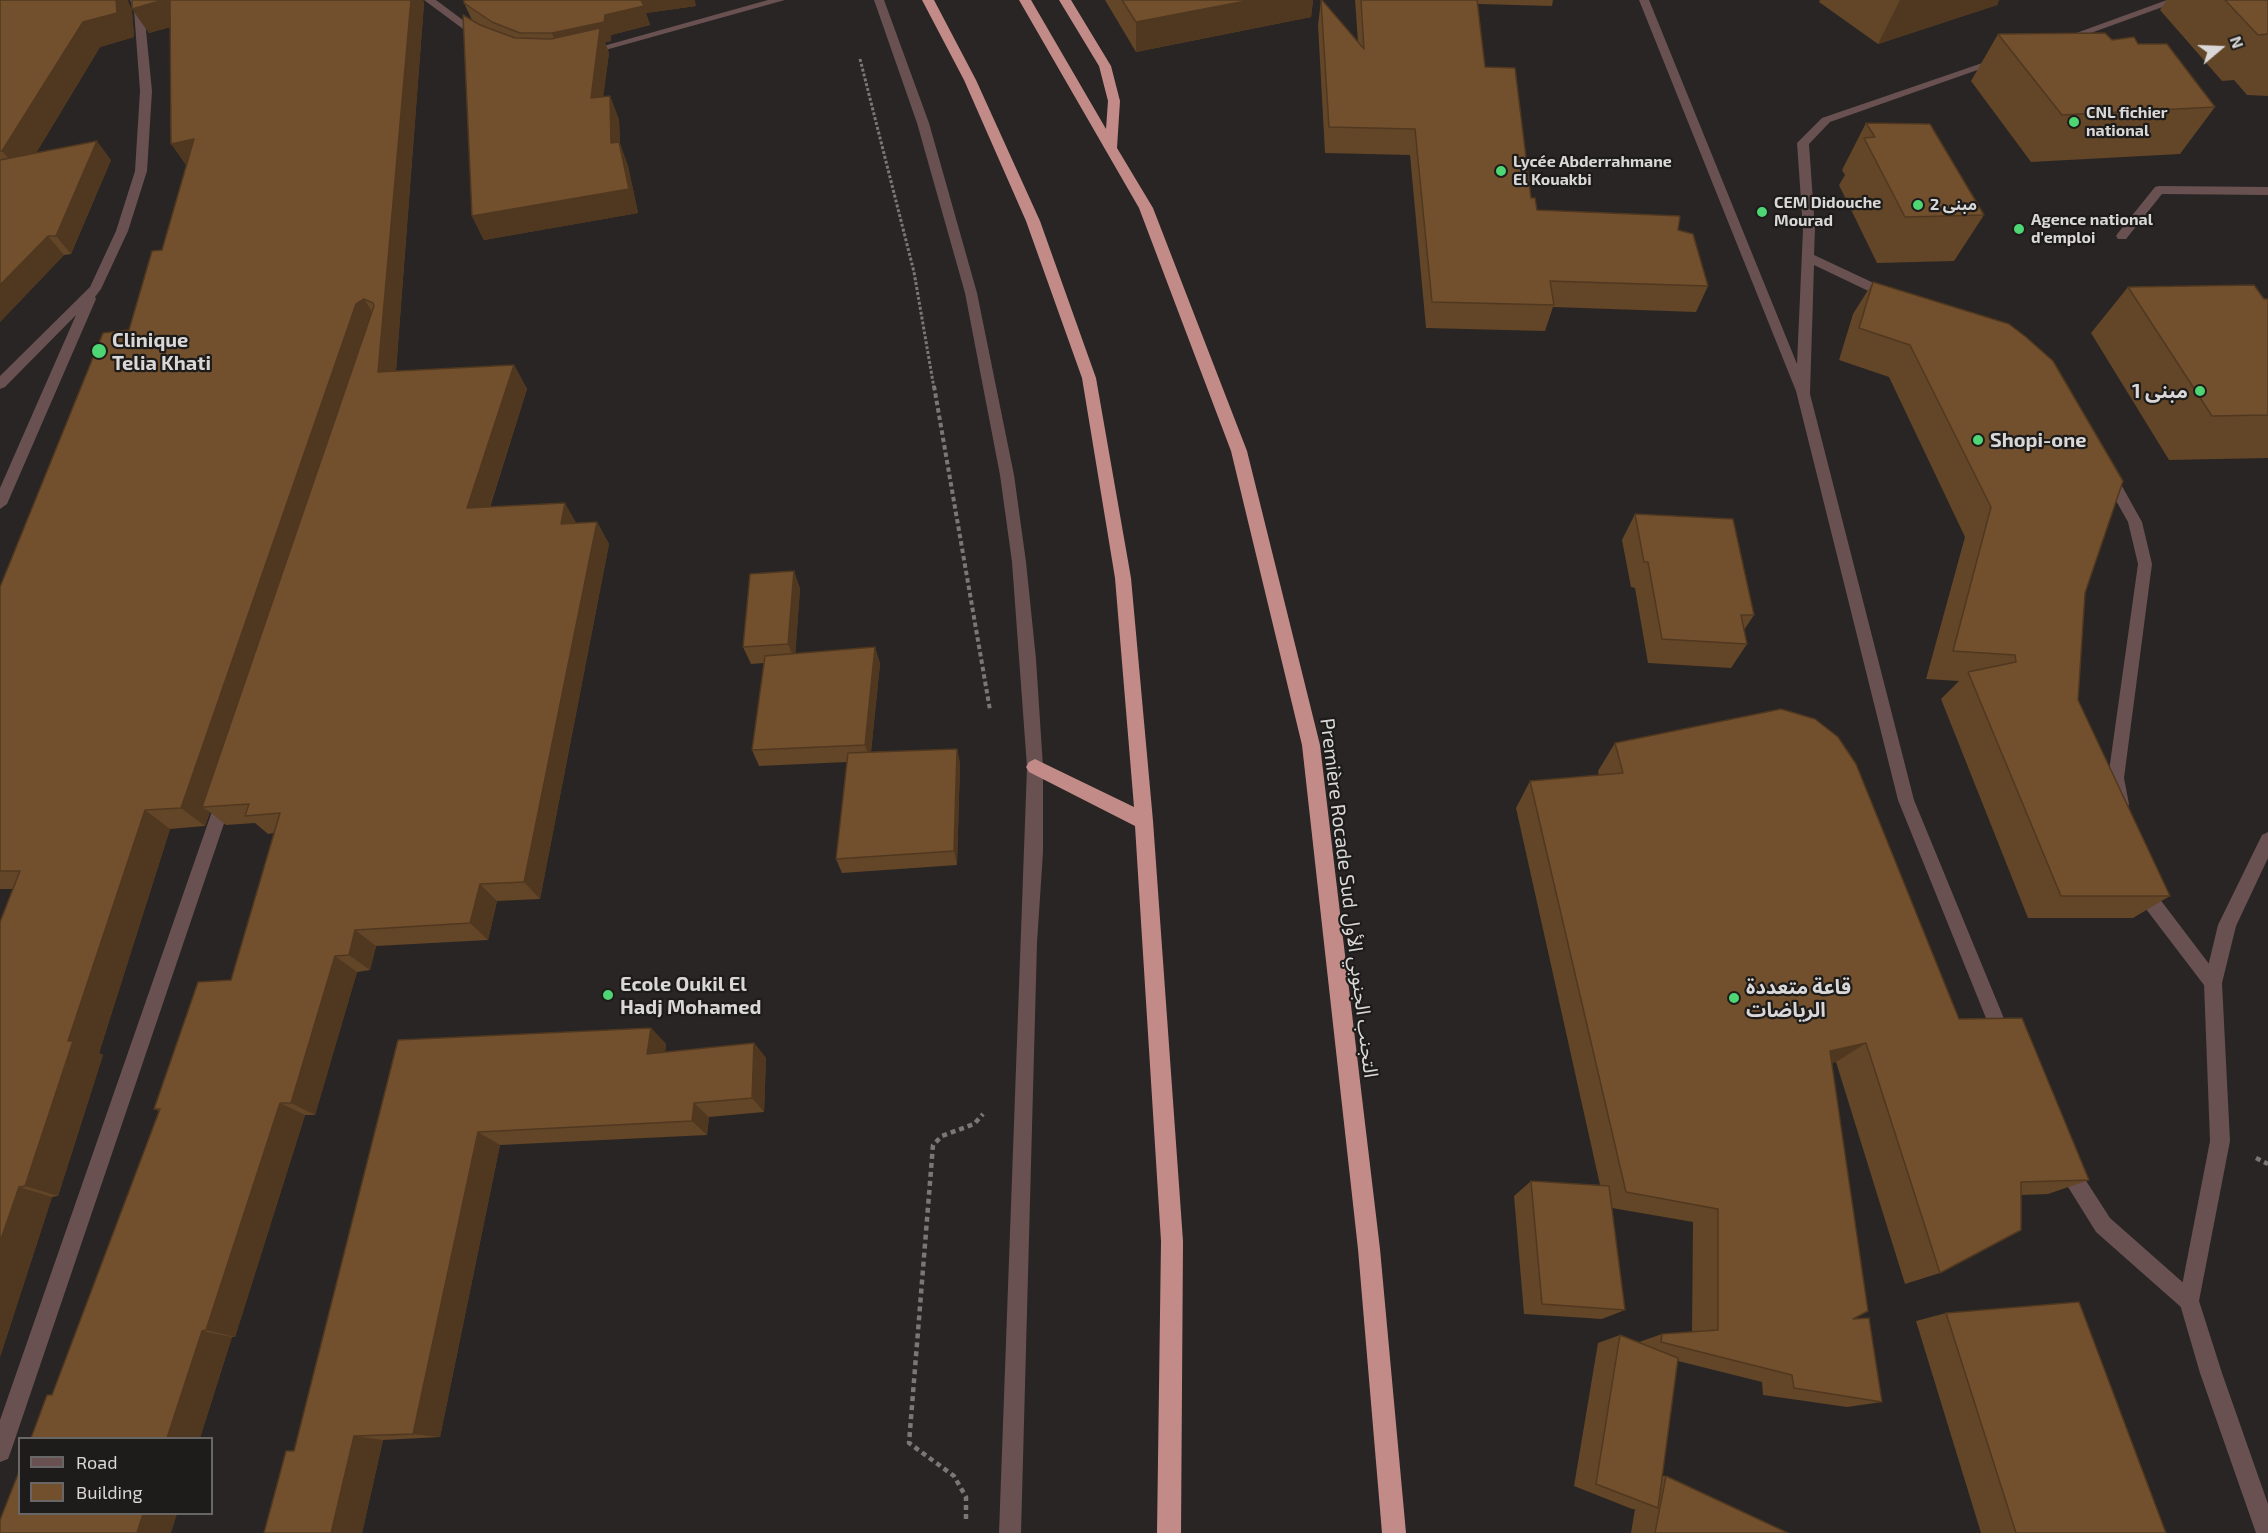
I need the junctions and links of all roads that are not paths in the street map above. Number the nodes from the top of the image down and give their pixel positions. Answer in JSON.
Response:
{"nodes":[{"id":1,"x":135,"y":0,"type":"edge"},
{"id":2,"x":429,"y":0,"type":"edge"},
{"id":3,"x":780,"y":0,"type":"edge"},
{"id":4,"x":879,"y":0,"type":"edge"},
{"id":5,"x":928,"y":0,"type":"edge"},
{"id":6,"x":1025,"y":0,"type":"edge"},
{"id":7,"x":1065,"y":0,"type":"edge"},
{"id":8,"x":1644,"y":0,"type":"edge"},
{"id":9,"x":2177,"y":0,"type":"edge"},
{"id":10,"x":2053,"y":43,"type":"edge"},
{"id":11,"x":495,"y":45,"type":"edge"},
{"id":12,"x":571,"y":56,"type":"edge"},
{"id":13,"x":2008,"y":58,"type":"dead end"},
{"id":14,"x":1112,"y":146,"type":"junction"},
{"id":15,"x":2268,"y":191,"type":"edge"},
{"id":16,"x":2122,"y":236,"type":"dead end"},
{"id":17,"x":1808,"y":257,"type":"junction"},
{"id":18,"x":94,"y":289,"type":"junction"},
{"id":19,"x":1902,"y":302,"type":"edge"},
{"id":20,"x":0,"y":384,"type":"edge"},
{"id":21,"x":1803,"y":394,"type":"junction"},
{"id":22,"x":2102,"y":464,"type":"edge"},
{"id":23,"x":0,"y":504,"type":"edge"},
{"id":24,"x":1035,"y":767,"type":"junction"},
{"id":25,"x":229,"y":784,"type":"edge"},
{"id":26,"x":1144,"y":821,"type":"junction"},
{"id":27,"x":2124,"y":821,"type":"edge"},
{"id":28,"x":2268,"y":840,"type":"edge"},
{"id":29,"x":2140,"y":873,"type":"edge"},
{"id":30,"x":2213,"y":983,"type":"junction"},
{"id":31,"x":2007,"y":1047,"type":"edge"},
{"id":32,"x":2055,"y":1151,"type":"edge"},
{"id":33,"x":2189,"y":1300,"type":"junction"},
{"id":34,"x":0,"y":1451,"type":"edge"},
{"id":35,"x":1010,"y":1533,"type":"edge"},
{"id":36,"x":1169,"y":1533,"type":"edge"},
{"id":37,"x":1394,"y":1533,"type":"edge"},
{"id":38,"x":2267,"y":1533,"type":"edge"}],
"edges":[{"from":1,"to":18,"type":"street"},
{"from":2,"to":11,"type":"street"},
{"from":3,"to":12,"type":"street"},
{"from":4,"to":24,"type":"street"},
{"from":5,"to":26,"type":"highway"},
{"from":6,"to":14,"type":"highway","name":"Première Rocade Sud التجنب الجنوبي الأول"},
{"from":7,"to":14,"type":"highway"},
{"from":8,"to":21,"type":"street"},
{"from":9,"to":10,"type":"street"},
{"from":13,"to":17,"type":"street"},
{"from":14,"to":37,"type":"highway","name":"Première Rocade Sud التجنب الجنوبي الأول"},
{"from":15,"to":16,"type":"street"},
{"from":17,"to":19,"type":"street"},
{"from":17,"to":21,"type":"street"},
{"from":18,"to":20,"type":"street"},
{"from":18,"to":23,"type":"street"},
{"from":21,"to":31,"type":"street"},
{"from":22,"to":27,"type":"street"},
{"from":24,"to":26,"type":"highway"},
{"from":24,"to":35,"type":"street"},
{"from":25,"to":34,"type":"street"},
{"from":26,"to":36,"type":"highway"},
{"from":28,"to":30,"type":"street"},
{"from":29,"to":30,"type":"street"},
{"from":30,"to":33,"type":"street"},
{"from":32,"to":33,"type":"street"},
{"from":33,"to":38,"type":"street"}]}
